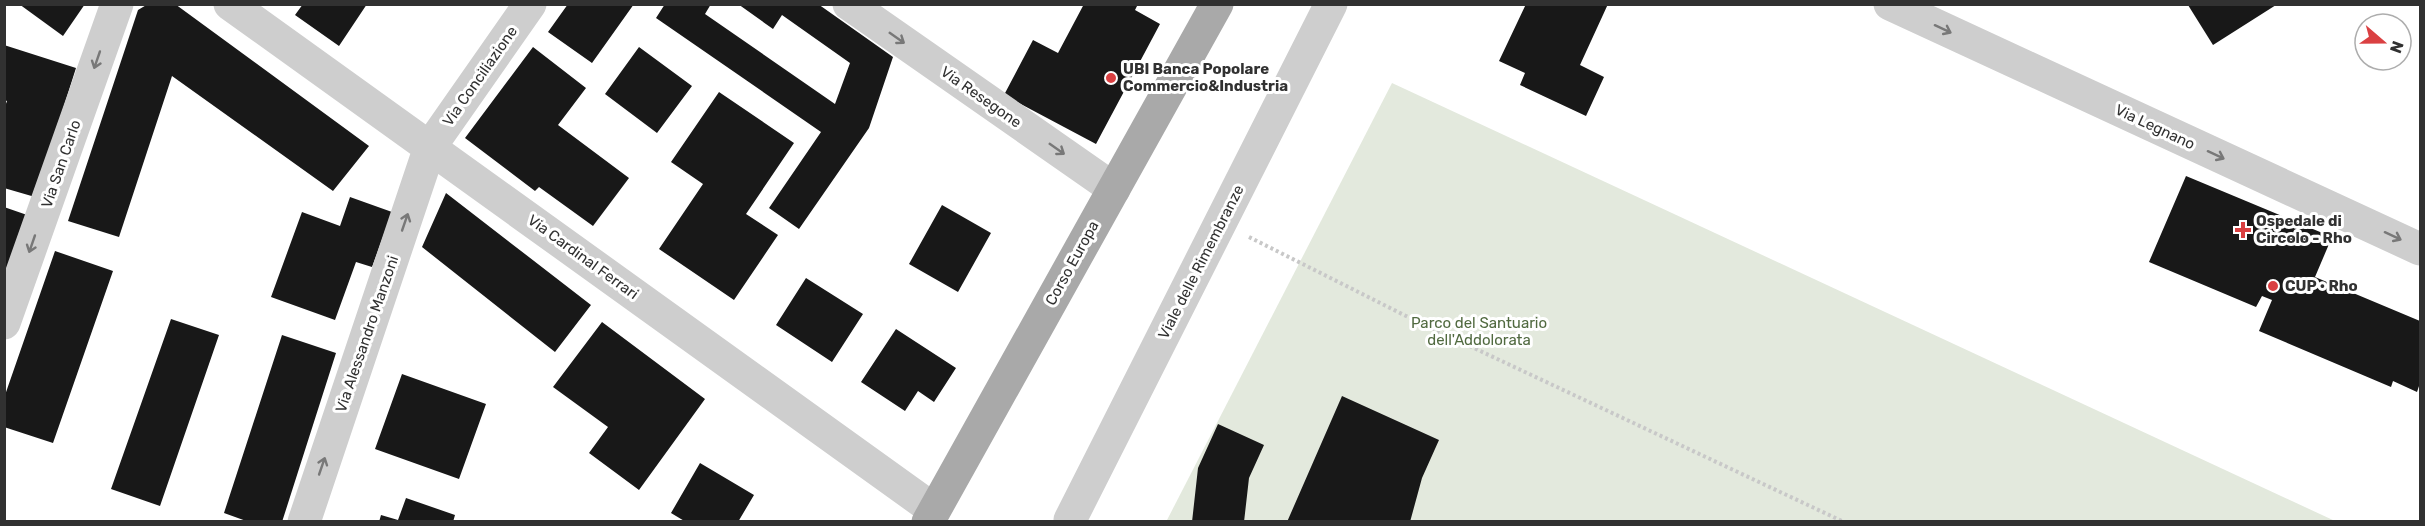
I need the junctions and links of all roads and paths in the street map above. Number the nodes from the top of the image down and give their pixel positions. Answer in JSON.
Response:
{"nodes":[{"id":1,"x":117,"y":4,"type":"edge"},
{"id":2,"x":230,"y":4,"type":"edge"},
{"id":3,"x":530,"y":4,"type":"edge"},
{"id":4,"x":849,"y":4,"type":"edge"},
{"id":5,"x":1217,"y":4,"type":"edge"},
{"id":6,"x":1331,"y":4,"type":"edge"},
{"id":7,"x":1890,"y":4,"type":"edge"},
{"id":8,"x":430,"y":147,"type":"junction"},
{"id":9,"x":1114,"y":189,"type":"junction"},
{"id":10,"x":1221,"y":223,"type":"junction"},
{"id":11,"x":2421,"y":249,"type":"edge"},
{"id":12,"x":4,"y":323,"type":"edge"},
{"id":13,"x":931,"y":516,"type":"edge"},
{"id":14,"x":1070,"y":520,"type":"dead end"},
{"id":15,"x":304,"y":522,"type":"edge"},
{"id":16,"x":1844,"y":522,"type":"edge"}],
"edges":[{"from":1,"to":12,"type":"street","name":"Via San Carlo","one_way":true},
{"from":2,"to":8,"type":"street","name":"Via Cardinal Ferrari"},
{"from":3,"to":8,"type":"street","name":"Via Conciliazione"},
{"from":4,"to":9,"type":"street","name":"Via Resegone","one_way":true},
{"from":5,"to":9,"type":"main road","name":"Corso Europa"},
{"from":6,"to":10,"type":"street","name":"Viale delle Rimembranze"},
{"from":7,"to":11,"type":"street","name":"Via Legnano","one_way":true},
{"from":8,"to":13,"type":"street","name":"Via Cardinal Ferrari"},
{"from":15,"to":8,"type":"street","name":"Via Alessandro Manzoni","one_way":true},
{"from":9,"to":13,"type":"main road","name":"Corso Europa"},
{"from":10,"to":14,"type":"street","name":"Viale delle Rimembranze"},
{"from":10,"to":16,"type":"path"}]}
